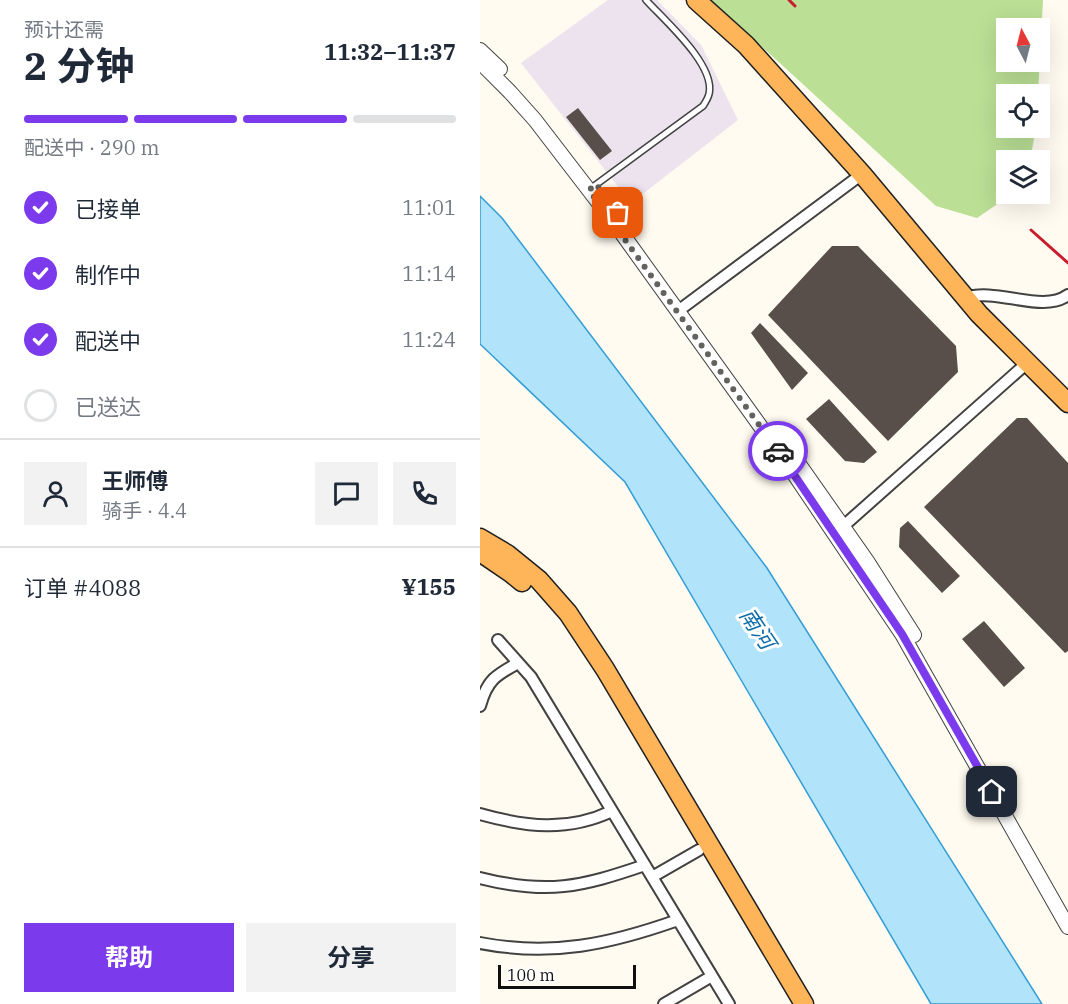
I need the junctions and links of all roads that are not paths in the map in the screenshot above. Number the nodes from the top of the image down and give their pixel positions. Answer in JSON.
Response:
{"nodes":[{"id":1,"x":646,"y":0,"type":"edge"},
{"id":2,"x":696,"y":0,"type":"edge"},
{"id":3,"x":480,"y":50,"type":"edge"},
{"id":4,"x":480,"y":63,"type":"edge"},
{"id":5,"x":858,"y":176,"type":"junction"},
{"id":6,"x":592,"y":187,"type":"junction"},
{"id":7,"x":1068,"y":295,"type":"edge"},
{"id":8,"x":965,"y":298,"type":"junction"},
{"id":9,"x":682,"y":309,"type":"junction"},
{"id":10,"x":1024,"y":365,"type":"junction"},
{"id":11,"x":1068,"y":403,"type":"edge"},
{"id":12,"x":1068,"y":415,"type":"edge"},
{"id":13,"x":839,"y":531,"type":"junction"},
{"id":14,"x":480,"y":538,"type":"edge"},
{"id":15,"x":480,"y":552,"type":"edge"},
{"id":16,"x":498,"y":640,"type":"dead end"},
{"id":17,"x":518,"y":663,"type":"junction"},
{"id":18,"x":480,"y":705,"type":"edge"},
{"id":19,"x":612,"y":811,"type":"junction"},
{"id":20,"x":480,"y":814,"type":"edge"},
{"id":21,"x":699,"y":850,"type":"junction"},
{"id":22,"x":645,"y":865,"type":"junction"},
{"id":23,"x":652,"y":877,"type":"junction"},
{"id":24,"x":480,"y":878,"type":"edge"},
{"id":25,"x":1068,"y":909,"type":"edge"},
{"id":26,"x":678,"y":920,"type":"junction"},
{"id":27,"x":1068,"y":927,"type":"edge"},
{"id":28,"x":480,"y":943,"type":"edge"},
{"id":29,"x":712,"y":976,"type":"junction"},
{"id":30,"x":664,"y":1004,"type":"edge"},
{"id":31,"x":729,"y":1004,"type":"edge"},
{"id":32,"x":791,"y":1004,"type":"edge"},
{"id":33,"x":804,"y":1004,"type":"edge"}],
"edges":[{"from":1,"to":6,"type":"lane"},
{"from":2,"to":5,"type":"highway"},
{"from":3,"to":6,"type":"street"},
{"from":4,"to":6,"type":"street"},
{"from":5,"to":8,"type":"highway"},
{"from":5,"to":9,"type":"street"},
{"from":5,"to":10,"type":"highway"},
{"from":6,"to":9,"type":"street"},
{"from":7,"to":8,"type":"street"},
{"from":8,"to":10,"type":"highway"},
{"from":9,"to":13,"type":"street"},
{"from":10,"to":11,"type":"highway"},
{"from":10,"to":12,"type":"highway"},
{"from":10,"to":13,"type":"street"},
{"from":13,"to":25,"type":"street"},
{"from":13,"to":27,"type":"street"},
{"from":14,"to":33,"type":"highway"},
{"from":15,"to":21,"type":"highway"},
{"from":16,"to":17,"type":"street"},
{"from":17,"to":18,"type":"street"},
{"from":17,"to":19,"type":"street"},
{"from":19,"to":20,"type":"street"},
{"from":19,"to":22,"type":"street"},
{"from":21,"to":23,"type":"street"},
{"from":21,"to":32,"type":"highway"},
{"from":22,"to":23,"type":"street"},
{"from":22,"to":24,"type":"street"},
{"from":23,"to":26,"type":"street"},
{"from":26,"to":28,"type":"street"},
{"from":26,"to":29,"type":"street"},
{"from":29,"to":30,"type":"street"},
{"from":29,"to":31,"type":"street"}]}
